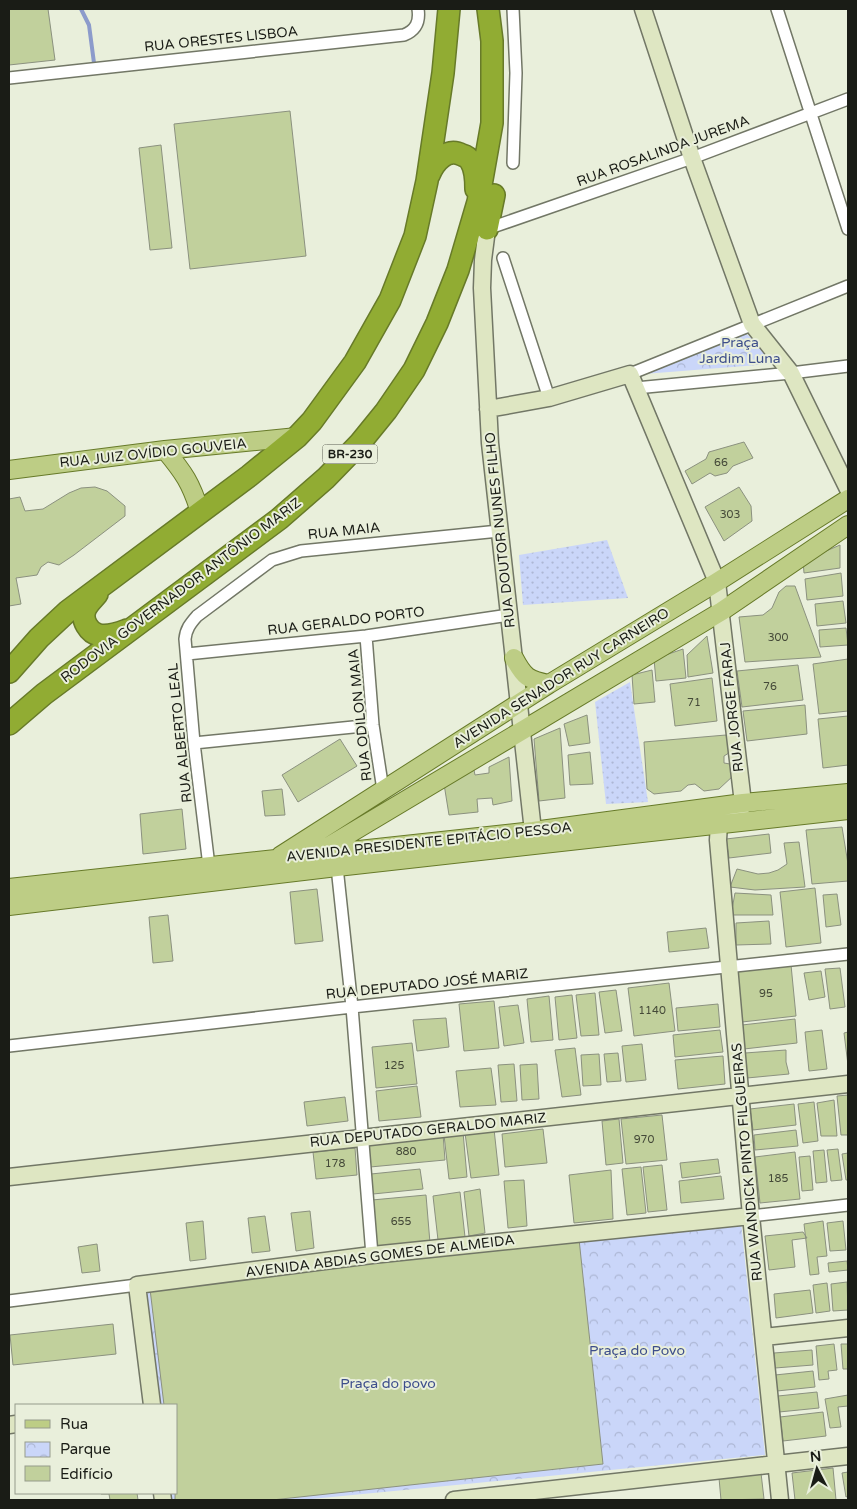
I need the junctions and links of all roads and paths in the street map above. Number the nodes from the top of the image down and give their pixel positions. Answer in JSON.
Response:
{"nodes":[{"id":1,"x":418,"y":9,"type":"edge"},
{"id":2,"x":449,"y":9,"type":"edge"},
{"id":3,"x":488,"y":9,"type":"edge"},
{"id":4,"x":499,"y":9,"type":"edge"},
{"id":5,"x":513,"y":9,"type":"edge"},
{"id":6,"x":643,"y":9,"type":"edge"},
{"id":7,"x":777,"y":9,"type":"edge"},
{"id":8,"x":9,"y":78,"type":"edge"},
{"id":9,"x":848,"y":99,"type":"edge"},
{"id":10,"x":811,"y":113,"type":"junction"},
{"id":11,"x":692,"y":158,"type":"junction"},
{"id":12,"x":512,"y":164,"type":"dead end"},
{"id":13,"x":427,"y":181,"type":"junction"},
{"id":14,"x":480,"y":224,"type":"junction"},
{"id":15,"x":848,"y":229,"type":"edge"},
{"id":16,"x":503,"y":258,"type":"dead end"},
{"id":17,"x":848,"y":286,"type":"edge"},
{"id":18,"x":752,"y":324,"type":"junction"},
{"id":19,"x":848,"y":366,"type":"edge"},
{"id":20,"x":792,"y":373,"type":"junction"},
{"id":21,"x":633,"y":381,"type":"junction"},
{"id":22,"x":549,"y":398,"type":"junction"},
{"id":23,"x":488,"y":409,"type":"junction"},
{"id":24,"x":297,"y":437,"type":"junction"},
{"id":25,"x":165,"y":450,"type":"junction"},
{"id":26,"x":9,"y":470,"type":"edge"},
{"id":27,"x":848,"y":489,"type":"edge"},
{"id":28,"x":848,"y":499,"type":"edge"},
{"id":29,"x":200,"y":512,"type":"junction"},
{"id":30,"x":848,"y":525,"type":"edge"},
{"id":31,"x":498,"y":531,"type":"junction"},
{"id":32,"x":119,"y":573,"type":"junction"},
{"id":33,"x":717,"y":582,"type":"junction"},
{"id":34,"x":210,"y":607,"type":"joint"},
{"id":35,"x":722,"y":611,"type":"junction"},
{"id":36,"x":509,"y":615,"type":"junction"},
{"id":37,"x":142,"y":622,"type":"junction"},
{"id":38,"x":366,"y":636,"type":"junction"},
{"id":39,"x":187,"y":654,"type":"junction"},
{"id":40,"x":514,"y":658,"type":"junction"},
{"id":41,"x":9,"y":672,"type":"edge"},
{"id":42,"x":549,"y":684,"type":"junction"},
{"id":43,"x":520,"y":703,"type":"junction"},
{"id":44,"x":9,"y":724,"type":"edge"},
{"id":45,"x":373,"y":725,"type":"junction"},
{"id":46,"x":522,"y":730,"type":"junction"},
{"id":47,"x":194,"y":743,"type":"junction"},
{"id":48,"x":383,"y":790,"type":"junction"},
{"id":49,"x":848,"y":793,"type":"edge"},
{"id":50,"x":743,"y":803,"type":"junction"},
{"id":51,"x":848,"y":810,"type":"edge"},
{"id":52,"x":711,"y":819,"type":"junction"},
{"id":53,"x":533,"y":831,"type":"junction"},
{"id":54,"x":315,"y":854,"type":"junction"},
{"id":55,"x":275,"y":859,"type":"junction"},
{"id":56,"x":209,"y":866,"type":"junction"},
{"id":57,"x":337,"y":866,"type":"junction"},
{"id":58,"x":296,"y":871,"type":"junction"},
{"id":59,"x":9,"y":888,"type":"edge"},
{"id":60,"x":9,"y":906,"type":"edge"},
{"id":61,"x":848,"y":954,"type":"edge"},
{"id":62,"x":729,"y":967,"type":"junction"},
{"id":63,"x":352,"y":1007,"type":"junction"},
{"id":64,"x":9,"y":1046,"type":"edge"},
{"id":65,"x":848,"y":1084,"type":"edge"},
{"id":66,"x":741,"y":1096,"type":"junction"},
{"id":67,"x":362,"y":1137,"type":"junction"},
{"id":68,"x":9,"y":1177,"type":"edge"},
{"id":69,"x":848,"y":1205,"type":"edge"},
{"id":70,"x":751,"y":1216,"type":"junction"},
{"id":71,"x":372,"y":1255,"type":"junction"},
{"id":72,"x":137,"y":1285,"type":"junction"},
{"id":73,"x":9,"y":1301,"type":"edge"},
{"id":74,"x":848,"y":1328,"type":"edge"},
{"id":75,"x":764,"y":1338,"type":"junction"},
{"id":76,"x":152,"y":1404,"type":"edge"},
{"id":77,"x":848,"y":1456,"type":"edge"},
{"id":78,"x":776,"y":1464,"type":"junction"},
{"id":79,"x":454,"y":1500,"type":"edge"},
{"id":80,"x":780,"y":1500,"type":"edge"}],
"edges":[{"from":1,"to":8,"type":"street","name":"RUA ORESTES LISBOA"},
{"from":2,"to":13,"type":"highway"},
{"from":3,"to":14,"type":"highway","name":"RODOVIA GOVERNADOR ANTÔNIO MARIZ","number":"BR-230"},
{"from":4,"to":14,"type":"highway"},
{"from":5,"to":12,"type":"street"},
{"from":6,"to":11,"type":"street"},
{"from":7,"to":10,"type":"street"},
{"from":9,"to":10,"type":"street","name":"RUA ROSALINDA JUREMA"},
{"from":10,"to":11,"type":"street","name":"RUA ROSALINDA JUREMA"},
{"from":10,"to":15,"type":"street"},
{"from":11,"to":14,"type":"street","name":"RUA ROSALINDA JUREMA"},
{"from":11,"to":18,"type":"street"},
{"from":13,"to":14,"type":"highway"},
{"from":13,"to":24,"type":"highway"},
{"from":14,"to":23,"type":"street","name":"RUA DOUTOR NUNES FILHO"},
{"from":14,"to":37,"type":"highway","name":"RODOVIA GOVERNADOR ANTÔNIO MARIZ","number":"BR-230"},
{"from":16,"to":22,"type":"street"},
{"from":17,"to":18,"type":"street"},
{"from":18,"to":20,"type":"street"},
{"from":18,"to":21,"type":"street"},
{"from":19,"to":20,"type":"street"},
{"from":20,"to":21,"type":"street"},
{"from":20,"to":27,"type":"street"},
{"from":21,"to":22,"type":"street"},
{"from":21,"to":33,"type":"street","name":"RUA JORGE FARAJ"},
{"from":22,"to":23,"type":"street"},
{"from":23,"to":31,"type":"street","name":"RUA DOUTOR NUNES FILHO"},
{"from":24,"to":25,"type":"main road","name":"RUA JUIZ OVÍDIO GOUVEIA"},
{"from":24,"to":29,"type":"highway"},
{"from":25,"to":26,"type":"main road","name":"RUA JUIZ OVÍDIO GOUVEIA"},
{"from":25,"to":29,"type":"main road"},
{"from":28,"to":33,"type":"main road","name":"AVENIDA SENADOR RUY CARNEIRO"},
{"from":29,"to":32,"type":"highway"},
{"from":30,"to":35,"type":"main road","name":"AVENIDA SENADOR RUY CARNEIRO"},
{"from":31,"to":34,"type":"street","name":"RUA MAIA"},
{"from":31,"to":36,"type":"street","name":"RUA DOUTOR NUNES FILHO"},
{"from":32,"to":37,"type":"highway"},
{"from":32,"to":41,"type":"highway"},
{"from":33,"to":35,"type":"street","name":"RUA JORGE FARAJ"},
{"from":33,"to":42,"type":"main road","name":"AVENIDA SENADOR RUY CARNEIRO"},
{"from":34,"to":39,"type":"street","name":"RUA ALBERTO LEAL"},
{"from":35,"to":46,"type":"main road","name":"AVENIDA SENADOR RUY CARNEIRO"},
{"from":35,"to":50,"type":"street","name":"RUA JORGE FARAJ"},
{"from":36,"to":38,"type":"street","name":"RUA GERALDO PORTO"},
{"from":36,"to":40,"type":"street","name":"RUA DOUTOR NUNES FILHO"},
{"from":37,"to":44,"type":"highway","name":"RODOVIA GOVERNADOR ANTÔNIO MARIZ","number":"BR-230"},
{"from":38,"to":39,"type":"street","name":"RUA GERALDO PORTO"},
{"from":38,"to":45,"type":"street","name":"RUA ODILON MAIA"},
{"from":39,"to":47,"type":"street","name":"RUA ALBERTO LEAL"},
{"from":40,"to":42,"type":"main road"},
{"from":40,"to":43,"type":"street","name":"RUA DOUTOR NUNES FILHO"},
{"from":42,"to":43,"type":"main road","name":"AVENIDA SENADOR RUY CARNEIRO"},
{"from":43,"to":46,"type":"street","name":"RUA DOUTOR NUNES FILHO"},
{"from":43,"to":48,"type":"main road","name":"AVENIDA SENADOR RUY CARNEIRO"},
{"from":45,"to":47,"type":"street"},
{"from":45,"to":48,"type":"street","name":"RUA ODILON MAIA"},
{"from":46,"to":53,"type":"street","name":"RUA DOUTOR NUNES FILHO"},
{"from":46,"to":54,"type":"main road","name":"AVENIDA SENADOR RUY CARNEIRO"},
{"from":47,"to":56,"type":"street","name":"RUA ALBERTO LEAL"},
{"from":48,"to":55,"type":"main road","name":"AVENIDA SENADOR RUY CARNEIRO"},
{"from":49,"to":50,"type":"main road","name":"AVENIDA PRESIDENTE EPITÁCIO PESSOA"},
{"from":50,"to":52,"type":"main road","name":"AVENIDA PRESIDENTE EPITÁCIO PESSOA"},
{"from":51,"to":52,"type":"main road","name":"AVENIDA PRESIDENTE EPITÁCIO PESSOA"},
{"from":52,"to":53,"type":"main road","name":"AVENIDA PRESIDENTE EPITÁCIO PESSOA"},
{"from":52,"to":57,"type":"main road","name":"AVENIDA PRESIDENTE EPITÁCIO PESSOA"},
{"from":52,"to":62,"type":"street","name":"RUA WANDICK PINTO FILGUEIRAS"},
{"from":53,"to":54,"type":"main road","name":"AVENIDA PRESIDENTE EPITÁCIO PESSOA"},
{"from":54,"to":55,"type":"main road","name":"AVENIDA PRESIDENTE EPITÁCIO PESSOA"},
{"from":54,"to":58,"type":"main road"},
{"from":55,"to":56,"type":"main road","name":"AVENIDA PRESIDENTE EPITÁCIO PESSOA"},
{"from":56,"to":59,"type":"main road","name":"AVENIDA PRESIDENTE EPITÁCIO PESSOA"},
{"from":57,"to":58,"type":"main road","name":"AVENIDA PRESIDENTE EPITÁCIO PESSOA"},
{"from":57,"to":63,"type":"street"},
{"from":58,"to":60,"type":"main road","name":"AVENIDA PRESIDENTE EPITÁCIO PESSOA"},
{"from":61,"to":62,"type":"street","name":"RUA DEPUTADO JOSÉ MARIZ"},
{"from":62,"to":63,"type":"street","name":"RUA DEPUTADO JOSÉ MARIZ"},
{"from":62,"to":66,"type":"street","name":"RUA WANDICK PINTO FILGUEIRAS"},
{"from":63,"to":64,"type":"street","name":"RUA DEPUTADO JOSÉ MARIZ"},
{"from":63,"to":67,"type":"street"},
{"from":65,"to":66,"type":"street","name":"RUA DEPUTADO GERALDO MARIZ"},
{"from":66,"to":67,"type":"street","name":"RUA DEPUTADO GERALDO MARIZ"},
{"from":66,"to":70,"type":"street","name":"RUA WANDICK PINTO FILGUEIRAS"},
{"from":67,"to":68,"type":"street","name":"RUA DEPUTADO GERALDO MARIZ"},
{"from":67,"to":71,"type":"street"},
{"from":69,"to":70,"type":"street"},
{"from":70,"to":71,"type":"street","name":"AVENIDA ABDIAS GOMES DE ALMEIDA"},
{"from":70,"to":75,"type":"street","name":"RUA WANDICK PINTO FILGUEIRAS"},
{"from":71,"to":72,"type":"street","name":"AVENIDA ABDIAS GOMES DE ALMEIDA"},
{"from":72,"to":73,"type":"street","name":"AVENIDA ABDIAS GOMES DE ALMEIDA"},
{"from":72,"to":76,"type":"street"},
{"from":74,"to":75,"type":"street"},
{"from":75,"to":78,"type":"street","name":"RUA WANDICK PINTO FILGUEIRAS"},
{"from":77,"to":78,"type":"street"},
{"from":78,"to":79,"type":"street"},
{"from":78,"to":80,"type":"street","name":"RUA WANDICK PINTO FILGUEIRAS"}]}
